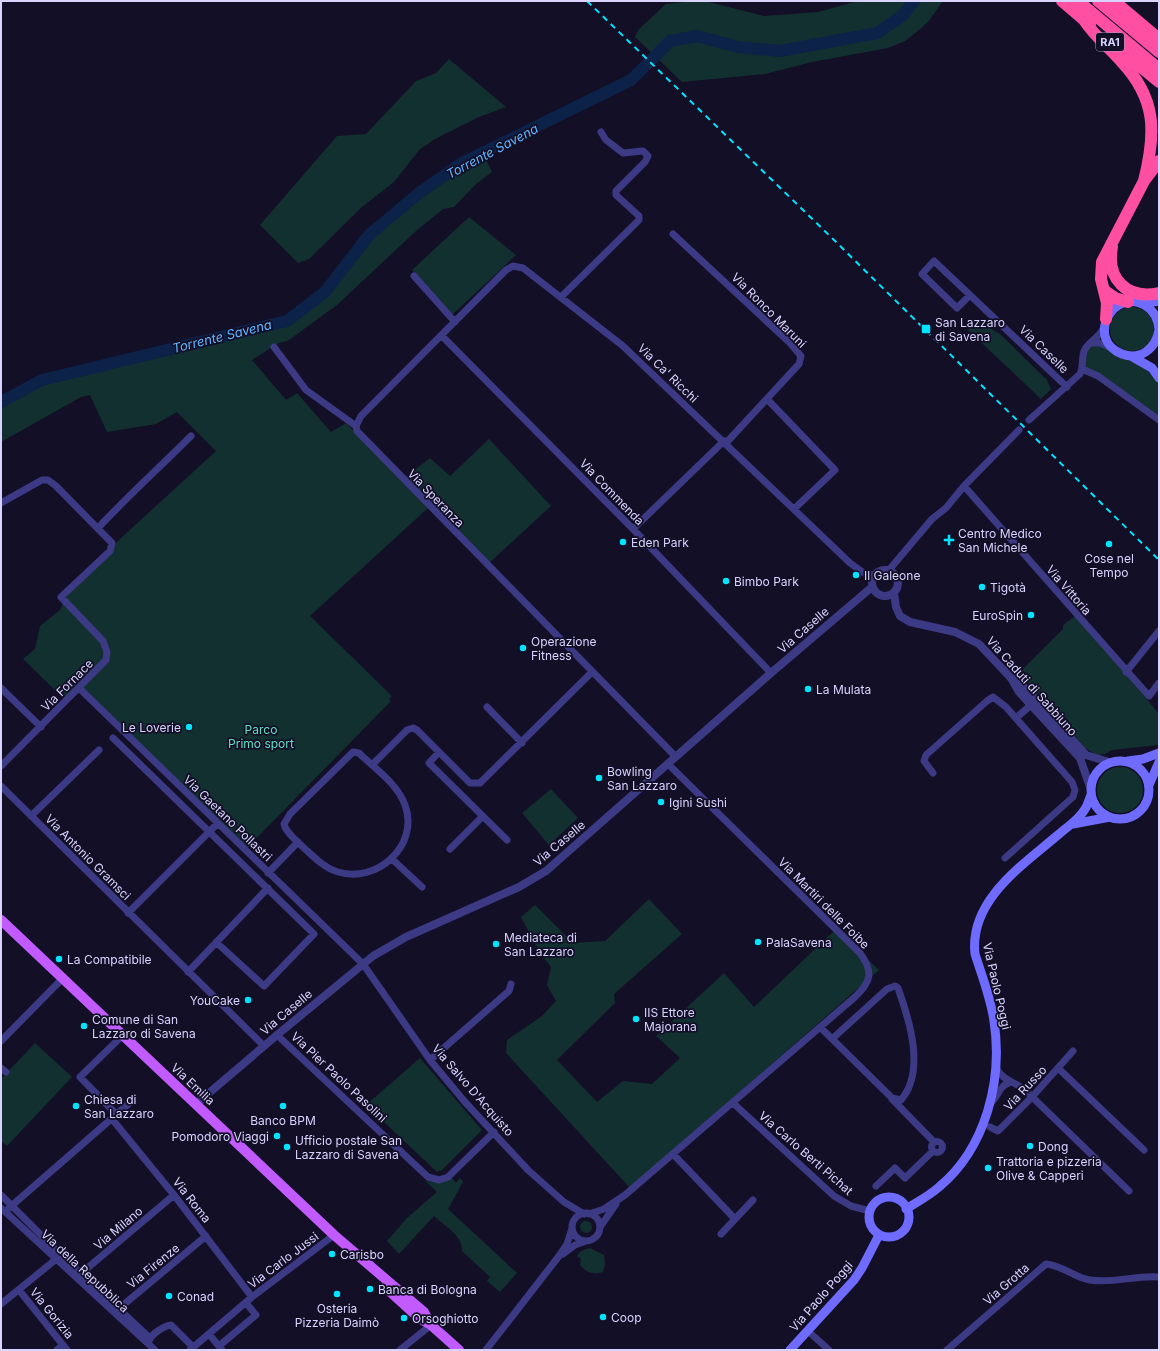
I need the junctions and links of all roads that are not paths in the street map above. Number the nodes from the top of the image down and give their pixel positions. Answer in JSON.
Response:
{"nodes":[{"id":1,"x":1062,"y":1,"type":"edge"},
{"id":2,"x":1078,"y":1,"type":"edge"},
{"id":3,"x":1098,"y":1,"type":"edge"},
{"id":4,"x":1118,"y":5,"type":"edge"},
{"id":5,"x":1084,"y":20,"type":"junction"},
{"id":6,"x":1159,"y":32,"type":"edge"},
{"id":7,"x":1159,"y":39,"type":"edge"},
{"id":8,"x":1159,"y":52,"type":"edge"},
{"id":9,"x":1159,"y":69,"type":"edge"},
{"id":10,"x":1159,"y":82,"type":"edge"},
{"id":11,"x":601,"y":132,"type":"dead end"},
{"id":12,"x":1159,"y":161,"type":"edge"},
{"id":13,"x":1144,"y":181,"type":"junction"},
{"id":14,"x":1116,"y":232,"type":"junction"},
{"id":15,"x":673,"y":234,"type":"dead end"},
{"id":16,"x":414,"y":276,"type":"dead end"},
{"id":17,"x":1105,"y":291,"type":"junction"},
{"id":18,"x":1159,"y":293,"type":"edge"},
{"id":19,"x":970,"y":295,"type":"junction"},
{"id":20,"x":561,"y":297,"type":"junction"},
{"id":21,"x":1159,"y":301,"type":"edge"},
{"id":22,"x":1128,"y":302,"type":"junction"},
{"id":23,"x":1142,"y":304,"type":"junction"},
{"id":24,"x":455,"y":322,"type":"junction"},
{"id":25,"x":1105,"y":323,"type":"junction"},
{"id":26,"x":1159,"y":325,"type":"edge"},
{"id":27,"x":442,"y":336,"type":"junction"},
{"id":28,"x":1091,"y":344,"type":"junction"},
{"id":29,"x":1154,"y":344,"type":"junction"},
{"id":30,"x":274,"y":347,"type":"dead end"},
{"id":31,"x":1112,"y":348,"type":"junction"},
{"id":32,"x":1131,"y":356,"type":"junction"},
{"id":33,"x":1152,"y":368,"type":"junction"},
{"id":34,"x":1082,"y":369,"type":"junction"},
{"id":35,"x":1159,"y":378,"type":"edge"},
{"id":36,"x":1067,"y":387,"type":"junction"},
{"id":37,"x":767,"y":399,"type":"junction"},
{"id":38,"x":1029,"y":420,"type":"dead end"},
{"id":39,"x":1159,"y":420,"type":"edge"},
{"id":40,"x":356,"y":426,"type":"junction"},
{"id":41,"x":1019,"y":430,"type":"dead end"},
{"id":42,"x":191,"y":436,"type":"dead end"},
{"id":43,"x":725,"y":442,"type":"junction"},
{"id":44,"x":964,"y":486,"type":"junction"},
{"id":45,"x":1,"y":503,"type":"edge"},
{"id":46,"x":794,"y":509,"type":"junction"},
{"id":47,"x":98,"y":528,"type":"junction"},
{"id":48,"x":633,"y":529,"type":"junction"},
{"id":49,"x":889,"y":570,"type":"junction"},
{"id":50,"x":872,"y":575,"type":"junction"},
{"id":51,"x":872,"y":587,"type":"junction"},
{"id":52,"x":894,"y":593,"type":"junction"},
{"id":53,"x":881,"y":595,"type":"junction"},
{"id":54,"x":896,"y":607,"type":"junction"},
{"id":55,"x":1159,"y":631,"type":"edge"},
{"id":56,"x":592,"y":672,"type":"junction"},
{"id":57,"x":1126,"y":672,"type":"junction"},
{"id":58,"x":771,"y":673,"type":"junction"},
{"id":59,"x":1011,"y":678,"type":"junction"},
{"id":60,"x":1159,"y":683,"type":"edge"},
{"id":61,"x":1,"y":688,"type":"edge"},
{"id":62,"x":79,"y":688,"type":"junction"},
{"id":63,"x":1030,"y":705,"type":"junction"},
{"id":64,"x":487,"y":707,"type":"dead end"},
{"id":65,"x":1016,"y":718,"type":"junction"},
{"id":66,"x":41,"y":727,"type":"junction"},
{"id":67,"x":113,"y":738,"type":"dead end"},
{"id":68,"x":522,"y":743,"type":"junction"},
{"id":69,"x":99,"y":750,"type":"dead end"},
{"id":70,"x":439,"y":752,"type":"junction"},
{"id":71,"x":1159,"y":753,"type":"edge"},
{"id":72,"x":676,"y":757,"type":"junction"},
{"id":73,"x":1128,"y":761,"type":"junction"},
{"id":74,"x":1108,"y":762,"type":"junction"},
{"id":75,"x":1159,"y":762,"type":"edge"},
{"id":76,"x":668,"y":764,"type":"junction"},
{"id":77,"x":372,"y":765,"type":"junction"},
{"id":78,"x":1,"y":766,"type":"edge"},
{"id":79,"x":933,"y":773,"type":"dead end"},
{"id":80,"x":1149,"y":785,"type":"junction"},
{"id":81,"x":1,"y":786,"type":"edge"},
{"id":82,"x":1090,"y":791,"type":"junction"},
{"id":83,"x":31,"y":816,"type":"junction"},
{"id":84,"x":483,"y":816,"type":"junction"},
{"id":85,"x":1110,"y":817,"type":"junction"},
{"id":86,"x":218,"y":823,"type":"junction"},
{"id":87,"x":1073,"y":824,"type":"junction"},
{"id":88,"x":209,"y":831,"type":"junction"},
{"id":89,"x":507,"y":840,"type":"dead end"},
{"id":90,"x":298,"y":842,"type":"junction"},
{"id":91,"x":450,"y":849,"type":"dead end"},
{"id":92,"x":392,"y":858,"type":"junction"},
{"id":93,"x":1005,"y":858,"type":"dead end"},
{"id":94,"x":268,"y":873,"type":"junction"},
{"id":95,"x":422,"y":887,"type":"dead end"},
{"id":96,"x":268,"y":888,"type":"junction"},
{"id":97,"x":128,"y":913,"type":"junction"},
{"id":98,"x":1,"y":920,"type":"edge"},
{"id":99,"x":216,"y":942,"type":"junction"},
{"id":100,"x":363,"y":964,"type":"junction"},
{"id":101,"x":188,"y":972,"type":"junction"},
{"id":102,"x":63,"y":978,"type":"junction"},
{"id":103,"x":511,"y":984,"type":"dead end"},
{"id":104,"x":820,"y":1027,"type":"junction"},
{"id":105,"x":277,"y":1035,"type":"junction"},
{"id":106,"x":122,"y":1036,"type":"junction"},
{"id":107,"x":832,"y":1039,"type":"junction"},
{"id":108,"x":1,"y":1041,"type":"edge"},
{"id":109,"x":264,"y":1046,"type":"junction"},
{"id":110,"x":1073,"y":1051,"type":"dead end"},
{"id":111,"x":430,"y":1060,"type":"junction"},
{"id":112,"x":996,"y":1068,"type":"junction"},
{"id":113,"x":1058,"y":1068,"type":"junction"},
{"id":114,"x":1011,"y":1082,"type":"junction"},
{"id":115,"x":892,"y":1098,"type":"junction"},
{"id":116,"x":1032,"y":1098,"type":"junction"},
{"id":117,"x":133,"y":1100,"type":"dead end"},
{"id":118,"x":733,"y":1103,"type":"junction"},
{"id":119,"x":196,"y":1104,"type":"junction"},
{"id":120,"x":990,"y":1104,"type":"junction"},
{"id":121,"x":114,"y":1117,"type":"junction"},
{"id":122,"x":990,"y":1127,"type":"dead end"},
{"id":123,"x":494,"y":1132,"type":"junction"},
{"id":124,"x":1144,"y":1150,"type":"dead end"},
{"id":125,"x":673,"y":1154,"type":"junction"},
{"id":126,"x":876,"y":1186,"type":"dead end"},
{"id":127,"x":1129,"y":1191,"type":"dead end"},
{"id":128,"x":174,"y":1195,"type":"junction"},
{"id":129,"x":1,"y":1196,"type":"edge"},
{"id":130,"x":618,"y":1200,"type":"junction"},
{"id":131,"x":753,"y":1200,"type":"dead end"},
{"id":132,"x":564,"y":1202,"type":"junction"},
{"id":133,"x":11,"y":1206,"type":"junction"},
{"id":134,"x":906,"y":1209,"type":"junction"},
{"id":135,"x":2,"y":1211,"type":"edge"},
{"id":136,"x":870,"y":1211,"type":"junction"},
{"id":137,"x":587,"y":1214,"type":"junction"},
{"id":138,"x":735,"y":1219,"type":"junction"},
{"id":139,"x":573,"y":1226,"type":"junction"},
{"id":140,"x":600,"y":1227,"type":"junction"},
{"id":141,"x":721,"y":1234,"type":"dead end"},
{"id":142,"x":334,"y":1235,"type":"junction"},
{"id":143,"x":879,"y":1235,"type":"junction"},
{"id":144,"x":206,"y":1236,"type":"junction"},
{"id":145,"x":586,"y":1241,"type":"junction"},
{"id":146,"x":559,"y":1256,"type":"junction"},
{"id":147,"x":59,"y":1257,"type":"junction"},
{"id":148,"x":79,"y":1275,"type":"junction"},
{"id":149,"x":1159,"y":1277,"type":"edge"},
{"id":150,"x":19,"y":1290,"type":"junction"},
{"id":151,"x":252,"y":1297,"type":"junction"},
{"id":152,"x":246,"y":1303,"type":"junction"},
{"id":153,"x":1,"y":1304,"type":"edge"},
{"id":154,"x":116,"y":1311,"type":"junction"},
{"id":155,"x":431,"y":1325,"type":"junction"},
{"id":156,"x":808,"y":1331,"type":"junction"},
{"id":157,"x":209,"y":1334,"type":"junction"},
{"id":158,"x":150,"y":1338,"type":"junction"},
{"id":159,"x":65,"y":1347,"type":"edge"},
{"id":160,"x":152,"y":1348,"type":"edge"},
{"id":161,"x":220,"y":1348,"type":"edge"},
{"id":162,"x":191,"y":1349,"type":"edge"},
{"id":163,"x":57,"y":1350,"type":"edge"},
{"id":164,"x":400,"y":1350,"type":"edge"},
{"id":165,"x":459,"y":1350,"type":"edge"},
{"id":166,"x":486,"y":1350,"type":"edge"},
{"id":167,"x":790,"y":1350,"type":"edge"},
{"id":168,"x":830,"y":1350,"type":"edge"},
{"id":169,"x":947,"y":1350,"type":"edge"}],
"edges":[{"from":1,"to":5,"type":"highway","number":"RA1"},
{"from":2,"to":9,"type":"highway"},
{"from":3,"to":8,"type":"highway"},
{"from":4,"to":6,"type":"highway"},
{"from":4,"to":7,"type":"highway","number":"RA1"},
{"from":5,"to":10,"type":"highway","number":"RA1"},
{"from":5,"to":13,"type":"highway"},
{"from":11,"to":20,"type":"street"},
{"from":12,"to":13,"type":"highway"},
{"from":13,"to":14,"type":"highway"},
{"from":14,"to":17,"type":"highway"},
{"from":14,"to":18,"type":"highway"},
{"from":15,"to":37,"type":"street","name":"Via Ronco Maruni"},
{"from":16,"to":24,"type":"street"},
{"from":17,"to":22,"type":"highway"},
{"from":17,"to":25,"type":"highway"},
{"from":19,"to":19,"type":"street","name":"Via Caselle"},
{"from":19,"to":36,"type":"street","name":"Via Caselle"},
{"from":20,"to":24,"type":"street","name":"Via Ca' Ricchi"},
{"from":20,"to":43,"type":"street","name":"Via Ca' Ricchi"},
{"from":21,"to":23,"type":"main road"},
{"from":22,"to":23,"type":"main road"},
{"from":22,"to":25,"type":"main road","name":"Via Caselle"},
{"from":23,"to":26,"type":"main road"},
{"from":24,"to":27,"type":"street"},
{"from":25,"to":28,"type":"street","name":"Via Caselle"},
{"from":25,"to":31,"type":"main road"},
{"from":26,"to":29,"type":"main road"},
{"from":27,"to":40,"type":"street"},
{"from":27,"to":48,"type":"street","name":"Via Commenda"},
{"from":28,"to":31,"type":"street"},
{"from":28,"to":34,"type":"street","name":"Via Caselle"},
{"from":29,"to":32,"type":"main road"},
{"from":29,"to":33,"type":"main road"},
{"from":30,"to":40,"type":"street","name":"Via Speranza"},
{"from":31,"to":32,"type":"main road"},
{"from":32,"to":33,"type":"main road"},
{"from":33,"to":35,"type":"main road"},
{"from":34,"to":36,"type":"street","name":"Via Caselle"},
{"from":34,"to":39,"type":"street"},
{"from":36,"to":38,"type":"street","name":"Via Caselle"},
{"from":37,"to":43,"type":"street","name":"Via Ronco Maruni"},
{"from":37,"to":46,"type":"street"},
{"from":40,"to":56,"type":"street","name":"Via Speranza"},
{"from":41,"to":44,"type":"street"},
{"from":42,"to":47,"type":"street"},
{"from":43,"to":46,"type":"street","name":"Via Ca' Ricchi"},
{"from":43,"to":48,"type":"street","name":"Via Ronco Maruni"},
{"from":44,"to":49,"type":"street"},
{"from":44,"to":57,"type":"street","name":"Via Vittoria"},
{"from":45,"to":47,"type":"street","name":"Via Fornace"},
{"from":46,"to":50,"type":"street","name":"Via Ca' Ricchi"},
{"from":47,"to":62,"type":"street","name":"Via Fornace"},
{"from":48,"to":58,"type":"street","name":"Via Commenda"},
{"from":49,"to":50,"type":"street"},
{"from":49,"to":52,"type":"street"},
{"from":50,"to":51,"type":"street"},
{"from":51,"to":53,"type":"street"},
{"from":51,"to":58,"type":"street","name":"Via Caselle"},
{"from":52,"to":53,"type":"street"},
{"from":52,"to":54,"type":"street"},
{"from":53,"to":54,"type":"street","name":"Via Caduti di Sabbiuno"},
{"from":54,"to":59,"type":"street","name":"Via Caduti di Sabbiuno"},
{"from":55,"to":57,"type":"street"},
{"from":56,"to":68,"type":"street"},
{"from":56,"to":72,"type":"street","name":"Via Speranza"},
{"from":57,"to":60,"type":"street","name":"Via Vittoria"},
{"from":58,"to":72,"type":"street","name":"Via Caselle"},
{"from":59,"to":63,"type":"street","name":"Via Caduti di Sabbiuno"},
{"from":59,"to":74,"type":"street"},
{"from":61,"to":66,"type":"street"},
{"from":62,"to":66,"type":"street","name":"Via Fornace"},
{"from":62,"to":86,"type":"street","name":"Via Gaetano Pollastri"},
{"from":63,"to":65,"type":"street"},
{"from":63,"to":82,"type":"street","name":"Via Caduti di Sabbiuno"},
{"from":64,"to":68,"type":"street"},
{"from":65,"to":79,"type":"street"},
{"from":65,"to":93,"type":"street"},
{"from":66,"to":78,"type":"street","name":"Via Fornace"},
{"from":67,"to":88,"type":"street"},
{"from":68,"to":70,"type":"street"},
{"from":69,"to":83,"type":"street","name":"Via Antonio Gramsci"},
{"from":70,"to":77,"type":"street"},
{"from":70,"to":84,"type":"street"},
{"from":71,"to":73,"type":"main road"},
{"from":72,"to":76,"type":"street","name":"Via Caselle"},
{"from":73,"to":74,"type":"main road"},
{"from":73,"to":80,"type":"main road"},
{"from":74,"to":82,"type":"main road"},
{"from":75,"to":80,"type":"main road"},
{"from":76,"to":100,"type":"street","name":"Via Caselle"},
{"from":76,"to":104,"type":"street","name":"Via Martiri delle Foibe"},
{"from":77,"to":90,"type":"street"},
{"from":77,"to":92,"type":"street"},
{"from":80,"to":85,"type":"main road"},
{"from":81,"to":83,"type":"street","name":"Via Antonio Gramsci"},
{"from":82,"to":85,"type":"main road"},
{"from":82,"to":87,"type":"main road"},
{"from":83,"to":97,"type":"street","name":"Via Antonio Gramsci"},
{"from":84,"to":89,"type":"street"},
{"from":84,"to":91,"type":"street"},
{"from":85,"to":87,"type":"main road"},
{"from":86,"to":88,"type":"street","name":"Via Antonio Gramsci"},
{"from":86,"to":94,"type":"street","name":"Via Gaetano Pollastri"},
{"from":87,"to":112,"type":"main road","name":"Via Paolo Poggi"},
{"from":88,"to":96,"type":"street"},
{"from":88,"to":97,"type":"street","name":"Via Antonio Gramsci"},
{"from":90,"to":92,"type":"street"},
{"from":90,"to":94,"type":"street"},
{"from":92,"to":95,"type":"street"},
{"from":94,"to":100,"type":"street","name":"Via Gaetano Pollastri"},
{"from":96,"to":99,"type":"street"},
{"from":96,"to":99,"type":"street"},
{"from":97,"to":101,"type":"street","name":"Via Antonio Gramsci"},
{"from":98,"to":102,"type":"main road","name":"Via Emilia"},
{"from":99,"to":101,"type":"street"},
{"from":100,"to":105,"type":"street","name":"Via Caselle"},
{"from":100,"to":111,"type":"street","name":"Via Salvo D'Acquisto"},
{"from":101,"to":109,"type":"street","name":"Via Antonio Gramsci"},
{"from":102,"to":106,"type":"main road","name":"Via Emilia"},
{"from":102,"to":108,"type":"street"},
{"from":103,"to":111,"type":"street"},
{"from":104,"to":107,"type":"street"},
{"from":104,"to":118,"type":"street","name":"Via Martiri delle Foibe"},
{"from":105,"to":109,"type":"street","name":"Via Caselle"},
{"from":105,"to":123,"type":"street","name":"Via Pier Paolo Pasolini"},
{"from":106,"to":119,"type":"main road","name":"Via Emilia"},
{"from":106,"to":121,"type":"street","name":"Via Roma"},
{"from":107,"to":115,"type":"street"},
{"from":107,"to":115,"type":"street"},
{"from":109,"to":119,"type":"street","name":"Via Caselle"},
{"from":110,"to":113,"type":"street","name":"Via Russo"},
{"from":111,"to":123,"type":"street","name":"Via Salvo D'Acquisto"},
{"from":112,"to":114,"type":"street"},
{"from":112,"to":120,"type":"main road","name":"Via Paolo Poggi"},
{"from":113,"to":116,"type":"street","name":"Via Russo"},
{"from":113,"to":124,"type":"street"},
{"from":114,"to":116,"type":"street"},
{"from":114,"to":120,"type":"street"},
{"from":115,"to":126,"type":"street"},
{"from":116,"to":122,"type":"street","name":"Via Russo"},
{"from":116,"to":127,"type":"street"},
{"from":117,"to":121,"type":"street"},
{"from":118,"to":125,"type":"street","name":"Via Martiri delle Foibe"},
{"from":118,"to":136,"type":"street","name":"Via Carlo Berti Pichat"},
{"from":119,"to":142,"type":"main road","name":"Via Emilia"},
{"from":120,"to":134,"type":"main road","name":"Via Paolo Poggi"},
{"from":121,"to":128,"type":"street","name":"Via Roma"},
{"from":121,"to":133,"type":"street"},
{"from":123,"to":132,"type":"street","name":"Via Salvo D'Acquisto"},
{"from":125,"to":130,"type":"street","name":"Via Martiri delle Foibe"},
{"from":125,"to":138,"type":"street"},
{"from":128,"to":144,"type":"street","name":"Via Roma"},
{"from":128,"to":148,"type":"street","name":"Via Milano"},
{"from":129,"to":133,"type":"street","name":"Via della Repubblica"},
{"from":130,"to":137,"type":"street","name":"Via Martiri delle Foibe"},
{"from":130,"to":140,"type":"street","name":"Via Martiri delle Foibe"},
{"from":131,"to":138,"type":"street"},
{"from":132,"to":137,"type":"street"},
{"from":132,"to":139,"type":"street"},
{"from":133,"to":135,"type":"street"},
{"from":133,"to":147,"type":"street","name":"Via della Repubblica"},
{"from":134,"to":136,"type":"main road"},
{"from":134,"to":143,"type":"main road"},
{"from":135,"to":147,"type":"street","name":"Via della Repubblica"},
{"from":136,"to":143,"type":"main road"},
{"from":137,"to":139,"type":"street","name":"Via Martiri delle Foibe"},
{"from":137,"to":140,"type":"street"},
{"from":138,"to":141,"type":"street"},
{"from":139,"to":145,"type":"street"},
{"from":139,"to":146,"type":"street","name":"Via Martiri delle Foibe"},
{"from":140,"to":145,"type":"street","name":"Via Martiri delle Foibe"},
{"from":142,"to":151,"type":"street","name":"Via Carlo Jussi"},
{"from":142,"to":155,"type":"main road","name":"Via Emilia"},
{"from":143,"to":156,"type":"main road","name":"Via Paolo Poggi"},
{"from":144,"to":151,"type":"street","name":"Via Roma"},
{"from":144,"to":154,"type":"street","name":"Via Firenze"},
{"from":145,"to":146,"type":"street","name":"Via Martiri delle Foibe"},
{"from":146,"to":166,"type":"street","name":"Via Martiri delle Foibe"},
{"from":147,"to":148,"type":"street","name":"Via della Repubblica"},
{"from":147,"to":150,"type":"street"},
{"from":148,"to":154,"type":"street","name":"Via della Repubblica"},
{"from":149,"to":169,"type":"street","name":"Via Grotta"},
{"from":150,"to":153,"type":"street"},
{"from":150,"to":159,"type":"street","name":"Via Gorizia"},
{"from":151,"to":152,"type":"street","name":"Via Carlo Jussi"},
{"from":152,"to":157,"type":"street","name":"Via Carlo Jussi"},
{"from":152,"to":161,"type":"street","name":"Via Carlo Jussi"},
{"from":154,"to":158,"type":"street","name":"Via della Repubblica"},
{"from":154,"to":160,"type":"street","name":"Via della Repubblica"},
{"from":155,"to":164,"type":"street"},
{"from":155,"to":165,"type":"main road","name":"Via Emilia"},
{"from":156,"to":167,"type":"main road","name":"Via Paolo Poggi"},
{"from":156,"to":168,"type":"street"},
{"from":157,"to":161,"type":"street"},
{"from":157,"to":162,"type":"street","name":"Via Carlo Jussi"},
{"from":158,"to":160,"type":"street"},
{"from":158,"to":162,"type":"street"},
{"from":159,"to":163,"type":"street"}]}
